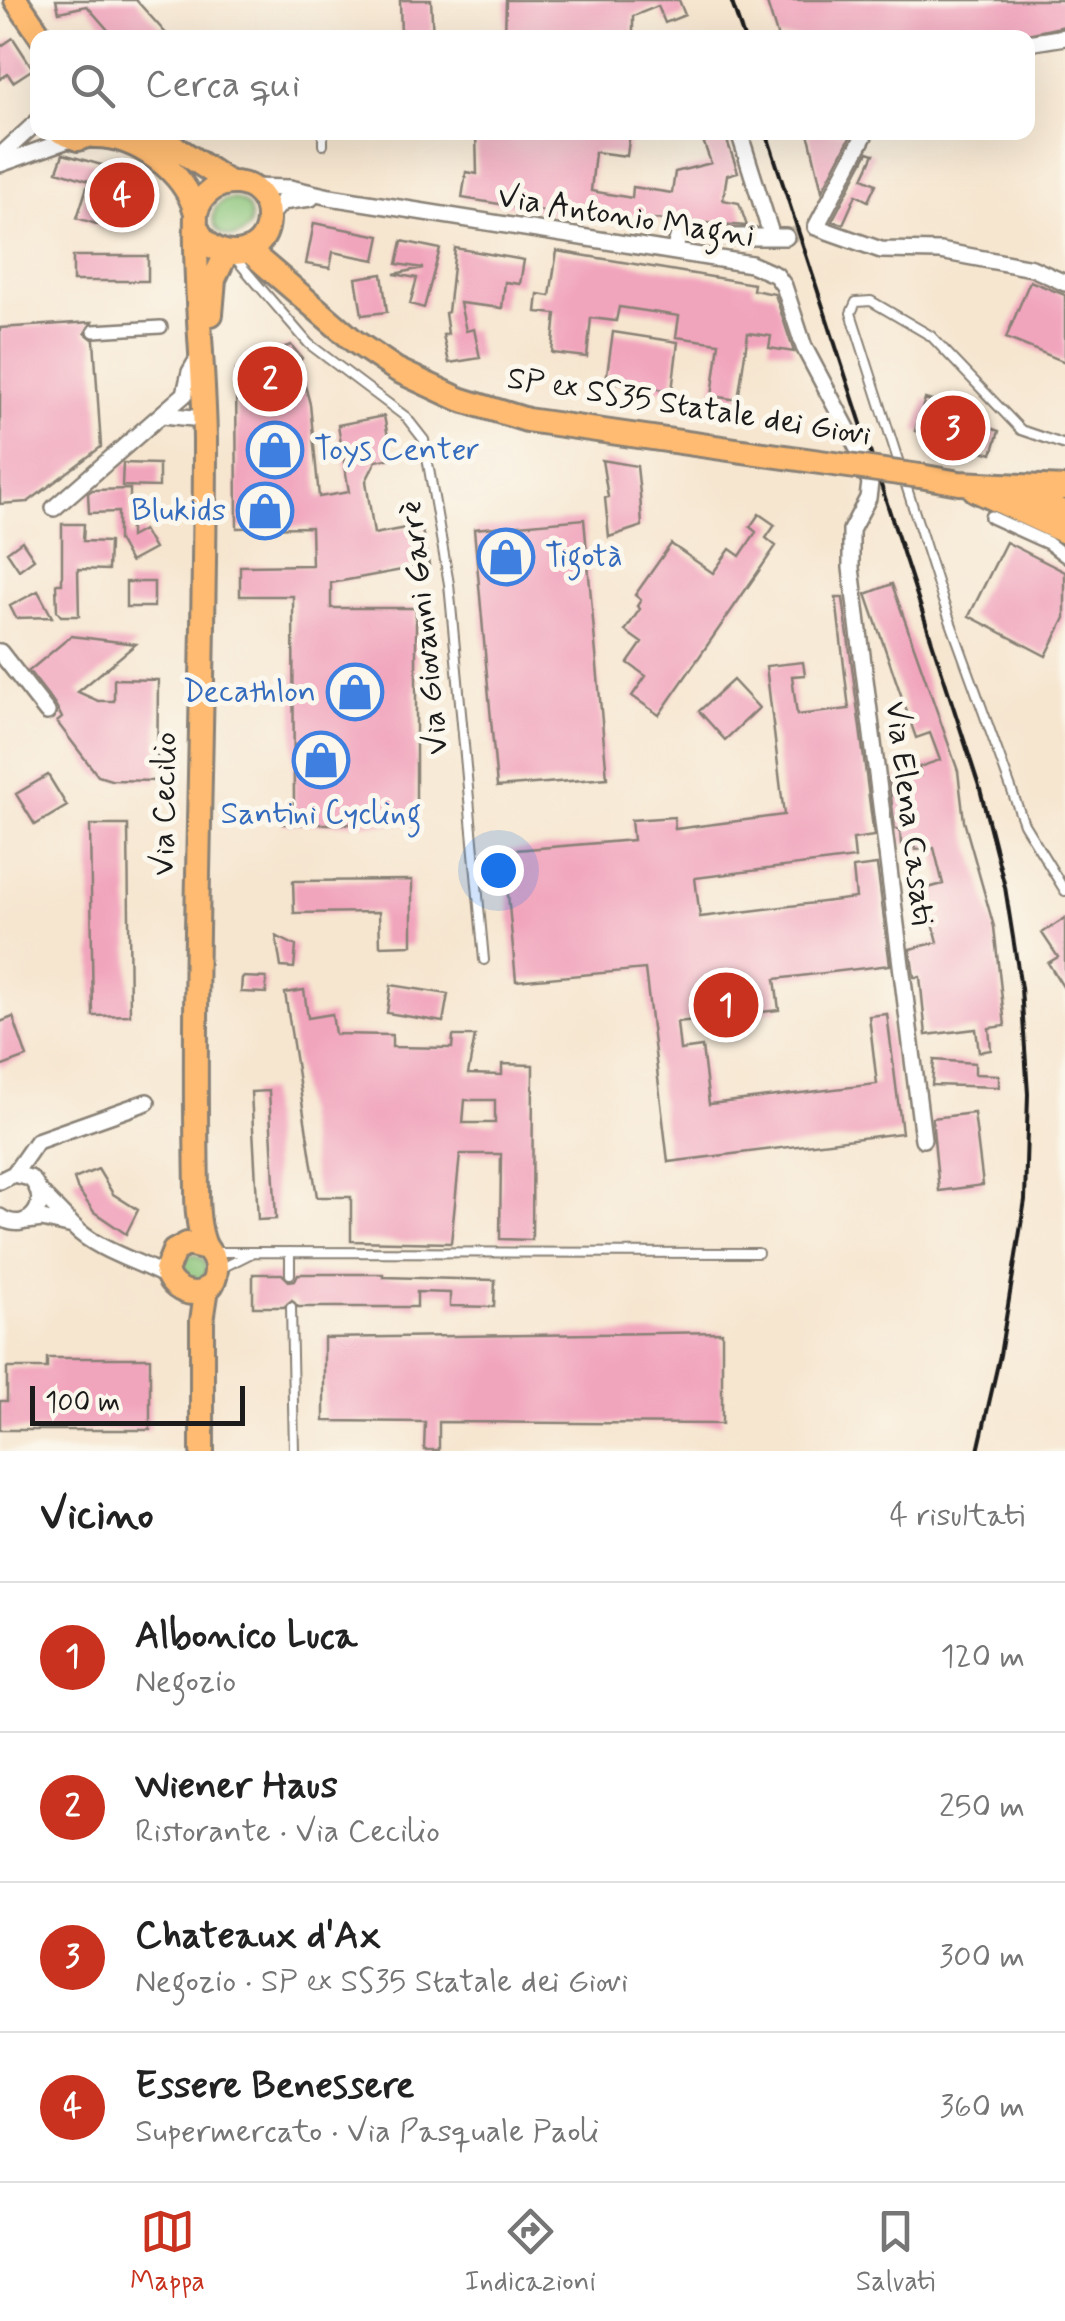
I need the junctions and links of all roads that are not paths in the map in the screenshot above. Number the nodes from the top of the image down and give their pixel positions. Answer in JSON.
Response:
{"nodes":[{"id":1,"x":16,"y":0,"type":"edge"},
{"id":2,"x":37,"y":30,"type":"edge"},
{"id":3,"x":1065,"y":37,"type":"edge"},
{"id":4,"x":1035,"y":42,"type":"edge"},
{"id":5,"x":30,"y":128,"type":"edge"},
{"id":6,"x":68,"y":140,"type":"edge"},
{"id":7,"x":124,"y":140,"type":"edge"},
{"id":8,"x":165,"y":140,"type":"edge"},
{"id":9,"x":323,"y":140,"type":"edge"},
{"id":10,"x":742,"y":140,"type":"edge"},
{"id":11,"x":862,"y":140,"type":"edge"},
{"id":12,"x":323,"y":145,"type":"dead end"},
{"id":13,"x":0,"y":156,"type":"edge"},
{"id":14,"x":0,"y":164,"type":"edge"},
{"id":15,"x":239,"y":185,"type":"junction"},
{"id":16,"x":330,"y":197,"type":"junction"},
{"id":17,"x":196,"y":220,"type":"junction"},
{"id":18,"x":267,"y":222,"type":"junction"},
{"id":19,"x":674,"y":251,"type":"junction"},
{"id":20,"x":236,"y":253,"type":"junction"},
{"id":21,"x":1065,"y":283,"type":"edge"},
{"id":22,"x":298,"y":292,"type":"junction"},
{"id":23,"x":161,"y":327,"type":"dead end"},
{"id":24,"x":94,"y":332,"type":"dead end"},
{"id":25,"x":200,"y":354,"type":"junction"},
{"id":26,"x":163,"y":415,"type":"junction"},
{"id":27,"x":204,"y":426,"type":"junction"},
{"id":28,"x":1065,"y":445,"type":"edge"},
{"id":29,"x":1065,"y":478,"type":"edge"},
{"id":30,"x":982,"y":488,"type":"junction"},
{"id":31,"x":1030,"y":488,"type":"junction"},
{"id":32,"x":1065,"y":488,"type":"edge"},
{"id":33,"x":868,"y":498,"type":"joint"},
{"id":34,"x":54,"y":508,"type":"dead end"},
{"id":35,"x":1065,"y":512,"type":"edge"},
{"id":36,"x":991,"y":516,"type":"joint"},
{"id":37,"x":1065,"y":532,"type":"edge"},
{"id":38,"x":1065,"y":556,"type":"edge"},
{"id":39,"x":0,"y":652,"type":"edge"},
{"id":40,"x":47,"y":712,"type":"dead end"},
{"id":41,"x":1065,"y":891,"type":"edge"},
{"id":42,"x":484,"y":960,"type":"dead end"},
{"id":43,"x":147,"y":1102,"type":"dead end"},
{"id":44,"x":56,"y":1134,"type":"junction"},
{"id":45,"x":923,"y":1139,"type":"dead end"},
{"id":46,"x":6,"y":1176,"type":"edge"},
{"id":47,"x":197,"y":1176,"type":"junction"},
{"id":48,"x":38,"y":1188,"type":"junction"},
{"id":49,"x":0,"y":1217,"type":"edge"},
{"id":50,"x":26,"y":1222,"type":"junction"},
{"id":51,"x":74,"y":1226,"type":"junction"},
{"id":52,"x":177,"y":1248,"type":"junction"},
{"id":53,"x":254,"y":1252,"type":"junction"},
{"id":54,"x":290,"y":1252,"type":"junction"},
{"id":55,"x":758,"y":1253,"type":"dead end"},
{"id":56,"x":132,"y":1258,"type":"junction"},
{"id":57,"x":210,"y":1265,"type":"junction"},
{"id":58,"x":290,"y":1274,"type":"dead end"},
{"id":59,"x":174,"y":1284,"type":"junction"},
{"id":60,"x":291,"y":1307,"type":"dead end"},
{"id":61,"x":201,"y":1350,"type":"junction"},
{"id":62,"x":202,"y":1451,"type":"edge"},
{"id":63,"x":294,"y":1451,"type":"edge"}],
"edges":[{"from":1,"to":2,"type":"main road"},
{"from":3,"to":4,"type":"street"},
{"from":5,"to":13,"type":"street"},
{"from":6,"to":14,"type":"street"},
{"from":7,"to":17,"type":"main road"},
{"from":8,"to":15,"type":"main road"},
{"from":9,"to":12,"type":"lane"},
{"from":10,"to":19,"type":"street"},
{"from":11,"to":21,"type":"street"},
{"from":15,"to":16,"type":"street"},
{"from":15,"to":17,"type":"main road"},
{"from":15,"to":18,"type":"main road"},
{"from":16,"to":18,"type":"street"},
{"from":16,"to":19,"type":"street","name":"Via Antonio Magni"},
{"from":17,"to":20,"type":"main road"},
{"from":17,"to":25,"type":"main road","name":"Via Cecilio"},
{"from":18,"to":20,"type":"main road"},
{"from":18,"to":22,"type":"main road","name":"SP ex SS35 Statale dei Giovi"},
{"from":19,"to":33,"type":"street","name":"Via Antonio Magni"},
{"from":20,"to":22,"type":"main road","name":"SP ex SS35 Statale dei Giovi"},
{"from":20,"to":27,"type":"main road","name":"Via Cecilio"},
{"from":20,"to":42,"type":"lane","name":"Via Giovanni Garrè"},
{"from":22,"to":30,"type":"main road","name":"SP ex SS35 Statale dei Giovi","bridge":true},
{"from":23,"to":24,"type":"street"},
{"from":25,"to":26,"type":"street"},
{"from":25,"to":27,"type":"main road","name":"Via Cecilio"},
{"from":26,"to":27,"type":"street"},
{"from":26,"to":34,"type":"street"},
{"from":27,"to":47,"type":"main road","name":"Via Cecilio"},
{"from":28,"to":41,"type":"lane"},
{"from":29,"to":31,"type":"main road"},
{"from":30,"to":31,"type":"main road"},
{"from":30,"to":35,"type":"main road"},
{"from":30,"to":36,"type":"lane"},
{"from":30,"to":37,"type":"main road"},
{"from":31,"to":32,"type":"main road"},
{"from":33,"to":45,"type":"street","name":"Via Elena Casati"},
{"from":36,"to":38,"type":"street"},
{"from":39,"to":40,"type":"street"},
{"from":43,"to":44,"type":"street"},
{"from":44,"to":46,"type":"street"},
{"from":44,"to":48,"type":"street"},
{"from":46,"to":48,"type":"street"},
{"from":47,"to":52,"type":"main road","name":"Via Cecilio"},
{"from":47,"to":57,"type":"main road","name":"Via Cecilio"},
{"from":48,"to":50,"type":"street"},
{"from":48,"to":51,"type":"street"},
{"from":49,"to":50,"type":"street"},
{"from":50,"to":51,"type":"street"},
{"from":51,"to":56,"type":"street"},
{"from":52,"to":56,"type":"street"},
{"from":52,"to":57,"type":"main road"},
{"from":52,"to":59,"type":"main road"},
{"from":53,"to":54,"type":"lane"},
{"from":53,"to":57,"type":"lane"},
{"from":53,"to":57,"type":"lane"},
{"from":54,"to":55,"type":"lane"},
{"from":54,"to":58,"type":"lane"},
{"from":56,"to":59,"type":"street"},
{"from":57,"to":59,"type":"main road"},
{"from":57,"to":61,"type":"main road","name":"Via Cecilio"},
{"from":59,"to":61,"type":"main road","name":"Via Cecilio"},
{"from":60,"to":63,"type":"lane"},
{"from":61,"to":62,"type":"main road","name":"Via Cecilio"}]}
